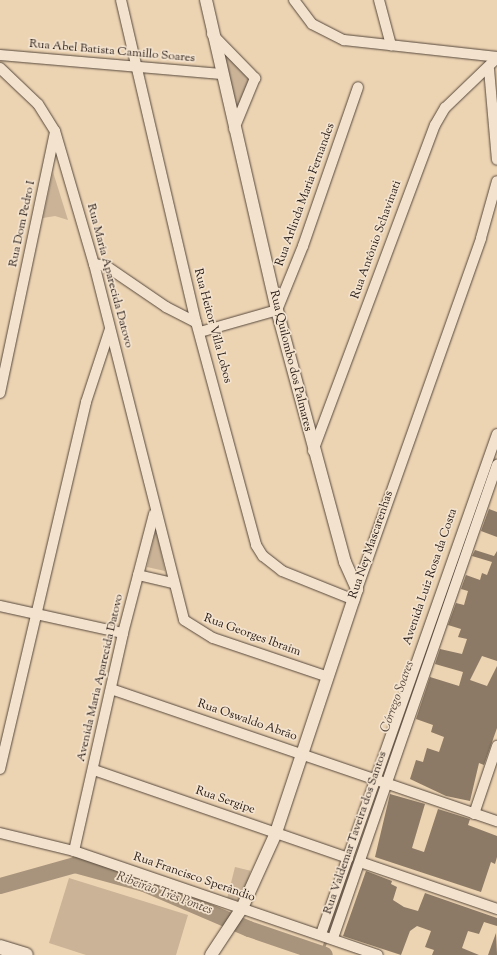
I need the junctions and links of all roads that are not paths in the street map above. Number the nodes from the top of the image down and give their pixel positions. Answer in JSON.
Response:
{"nodes":[{"id":1,"x":121,"y":0,"type":"edge"},
{"id":2,"x":206,"y":0,"type":"edge"},
{"id":3,"x":294,"y":0,"type":"edge"},
{"id":4,"x":379,"y":0,"type":"edge"},
{"id":5,"x":212,"y":34,"type":"junction"},
{"id":6,"x":391,"y":45,"type":"junction"},
{"id":7,"x":0,"y":55,"type":"edge"},
{"id":8,"x":497,"y":57,"type":"edge"},
{"id":9,"x":135,"y":66,"type":"junction"},
{"id":10,"x":0,"y":68,"type":"edge"},
{"id":11,"x":489,"y":69,"type":"junction"},
{"id":12,"x":221,"y":74,"type":"junction"},
{"id":13,"x":358,"y":87,"type":"dead end"},
{"id":14,"x":234,"y":130,"type":"junction"},
{"id":15,"x":55,"y":131,"type":"junction"},
{"id":16,"x":497,"y":160,"type":"edge"},
{"id":17,"x":497,"y":181,"type":"edge"},
{"id":18,"x":94,"y":264,"type":"junction"},
{"id":19,"x":277,"y":310,"type":"junction"},
{"id":20,"x":196,"y":322,"type":"junction"},
{"id":21,"x":110,"y":328,"type":"junction"},
{"id":22,"x":200,"y":332,"type":"junction"},
{"id":23,"x":0,"y":393,"type":"edge"},
{"id":24,"x":497,"y":434,"type":"edge"},
{"id":25,"x":313,"y":451,"type":"junction"},
{"id":26,"x":491,"y":470,"type":"edge"},
{"id":27,"x":155,"y":512,"type":"junction"},
{"id":28,"x":138,"y":575,"type":"junction"},
{"id":29,"x":173,"y":583,"type":"junction"},
{"id":30,"x":355,"y":594,"type":"junction"},
{"id":31,"x":0,"y":606,"type":"edge"},
{"id":32,"x":39,"y":614,"type":"junction"},
{"id":33,"x":123,"y":633,"type":"junction"},
{"id":34,"x":328,"y":677,"type":"junction"},
{"id":35,"x":112,"y":689,"type":"junction"},
{"id":36,"x":497,"y":746,"type":"edge"},
{"id":37,"x":302,"y":754,"type":"junction"},
{"id":38,"x":0,"y":769,"type":"edge"},
{"id":39,"x":94,"y":770,"type":"junction"},
{"id":40,"x":380,"y":782,"type":"junction"},
{"id":41,"x":474,"y":814,"type":"junction"},
{"id":42,"x":497,"y":821,"type":"edge"},
{"id":43,"x":0,"y":833,"type":"edge"},
{"id":44,"x":276,"y":833,"type":"junction"},
{"id":45,"x":74,"y":850,"type":"junction"},
{"id":46,"x":348,"y":858,"type":"junction"},
{"id":47,"x":360,"y":862,"type":"junction"},
{"id":48,"x":497,"y":909,"type":"edge"},
{"id":49,"x":240,"y":911,"type":"junction"},
{"id":50,"x":327,"y":936,"type":"junction"},
{"id":51,"x":0,"y":947,"type":"edge"},
{"id":52,"x":26,"y":955,"type":"edge"},
{"id":53,"x":210,"y":955,"type":"edge"},
{"id":54,"x":378,"y":955,"type":"edge"}],
"edges":[{"from":1,"to":9,"type":"street","name":"Rua Heitor Villa Lobos"},
{"from":2,"to":5,"type":"street","name":"Rua Quilombo dos Palmares"},
{"from":3,"to":6,"type":"street"},
{"from":4,"to":6,"type":"street"},
{"from":5,"to":12,"type":"street","name":"Rua Quilombo dos Palmares"},
{"from":5,"to":14,"type":"street"},
{"from":6,"to":8,"type":"street"},
{"from":7,"to":9,"type":"street","name":"Rua Abel Batista Camillo Soares"},
{"from":8,"to":11,"type":"street","name":"Rua Antônio Schavinati"},
{"from":9,"to":12,"type":"street","name":"Rua Abel Batista Camillo Soares"},
{"from":9,"to":20,"type":"street","name":"Rua Heitor Villa Lobos"},
{"from":10,"to":15,"type":"street","name":"Rua Maria Aparecida Datovo"},
{"from":11,"to":16,"type":"street"},
{"from":11,"to":25,"type":"street","name":"Rua Antônio Schavinati"},
{"from":12,"to":14,"type":"street","name":"Rua Quilombo dos Palmares"},
{"from":13,"to":19,"type":"street","name":"Rua Arlinda Maria Fernandes"},
{"from":14,"to":19,"type":"street","name":"Rua Quilombo dos Palmares"},
{"from":15,"to":18,"type":"street","name":"Rua Maria Aparecida Datovo"},
{"from":15,"to":23,"type":"street","name":"Rua Dom Pedro I"},
{"from":17,"to":30,"type":"street","name":"Rua Ney Mascarenhas"},
{"from":18,"to":20,"type":"street"},
{"from":18,"to":21,"type":"street","name":"Rua Maria Aparecida Datovo"},
{"from":19,"to":22,"type":"street"},
{"from":19,"to":25,"type":"street","name":"Rua Quilombo dos Palmares"},
{"from":20,"to":22,"type":"street","name":"Rua Heitor Villa Lobos"},
{"from":21,"to":27,"type":"street","name":"Rua Maria Aparecida Datovo"},
{"from":21,"to":32,"type":"street"},
{"from":22,"to":30,"type":"street","name":"Rua Heitor Villa Lobos"},
{"from":24,"to":26,"type":"street"},
{"from":25,"to":30,"type":"street","name":"Rua Quilombo dos Palmares"},
{"from":26,"to":40,"type":"street","name":"Rua Valdemar Taveira dos Santos"},
{"from":27,"to":28,"type":"street","name":"Avenida Maria Aparecida Datovo"},
{"from":27,"to":29,"type":"street","name":"Rua Georges Ibraim"},
{"from":28,"to":29,"type":"street"},
{"from":28,"to":33,"type":"street","name":"Avenida Maria Aparecida Datovo"},
{"from":29,"to":34,"type":"street","name":"Rua Georges Ibraim"},
{"from":30,"to":34,"type":"street","name":"Rua Ney Mascarenhas"},
{"from":31,"to":32,"type":"street"},
{"from":32,"to":33,"type":"street"},
{"from":32,"to":38,"type":"street"},
{"from":33,"to":35,"type":"street","name":"Avenida Maria Aparecida Datovo"},
{"from":34,"to":37,"type":"street","name":"Rua Ney Mascarenhas"},
{"from":35,"to":37,"type":"street","name":"Rua Oswaldo Abrão"},
{"from":35,"to":39,"type":"street","name":"Avenida Maria Aparecida Datovo"},
{"from":36,"to":41,"type":"street"},
{"from":37,"to":40,"type":"street","name":"Rua Oswaldo Abrão"},
{"from":37,"to":44,"type":"street","name":"Rua Ney Mascarenhas"},
{"from":39,"to":44,"type":"street","name":"Rua Sergipe"},
{"from":39,"to":45,"type":"street","name":"Avenida Maria Aparecida Datovo"},
{"from":40,"to":41,"type":"street","name":"Rua Oswaldo Abrão"},
{"from":40,"to":46,"type":"street"},
{"from":40,"to":47,"type":"street","name":"Rua Valdemar Taveira dos Santos"},
{"from":41,"to":42,"type":"street","name":"Rua Oswaldo Abrão"},
{"from":43,"to":45,"type":"street","name":"Rua Francisco Sperândio"},
{"from":44,"to":46,"type":"street","name":"Rua Sergipe"},
{"from":44,"to":49,"type":"street","name":"Rua Ney Mascarenhas"},
{"from":45,"to":49,"type":"street","name":"Rua Francisco Sperândio"},
{"from":46,"to":50,"type":"street"},
{"from":47,"to":48,"type":"street"},
{"from":47,"to":50,"type":"street","name":"Rua Valdemar Taveira dos Santos"},
{"from":49,"to":50,"type":"street","name":"Rua Francisco Sperândio"},
{"from":49,"to":53,"type":"street","name":"Rua Ney Mascarenhas"},
{"from":50,"to":54,"type":"street","name":"Rua Francisco Sperândio"},
{"from":51,"to":52,"type":"main road"}]}
